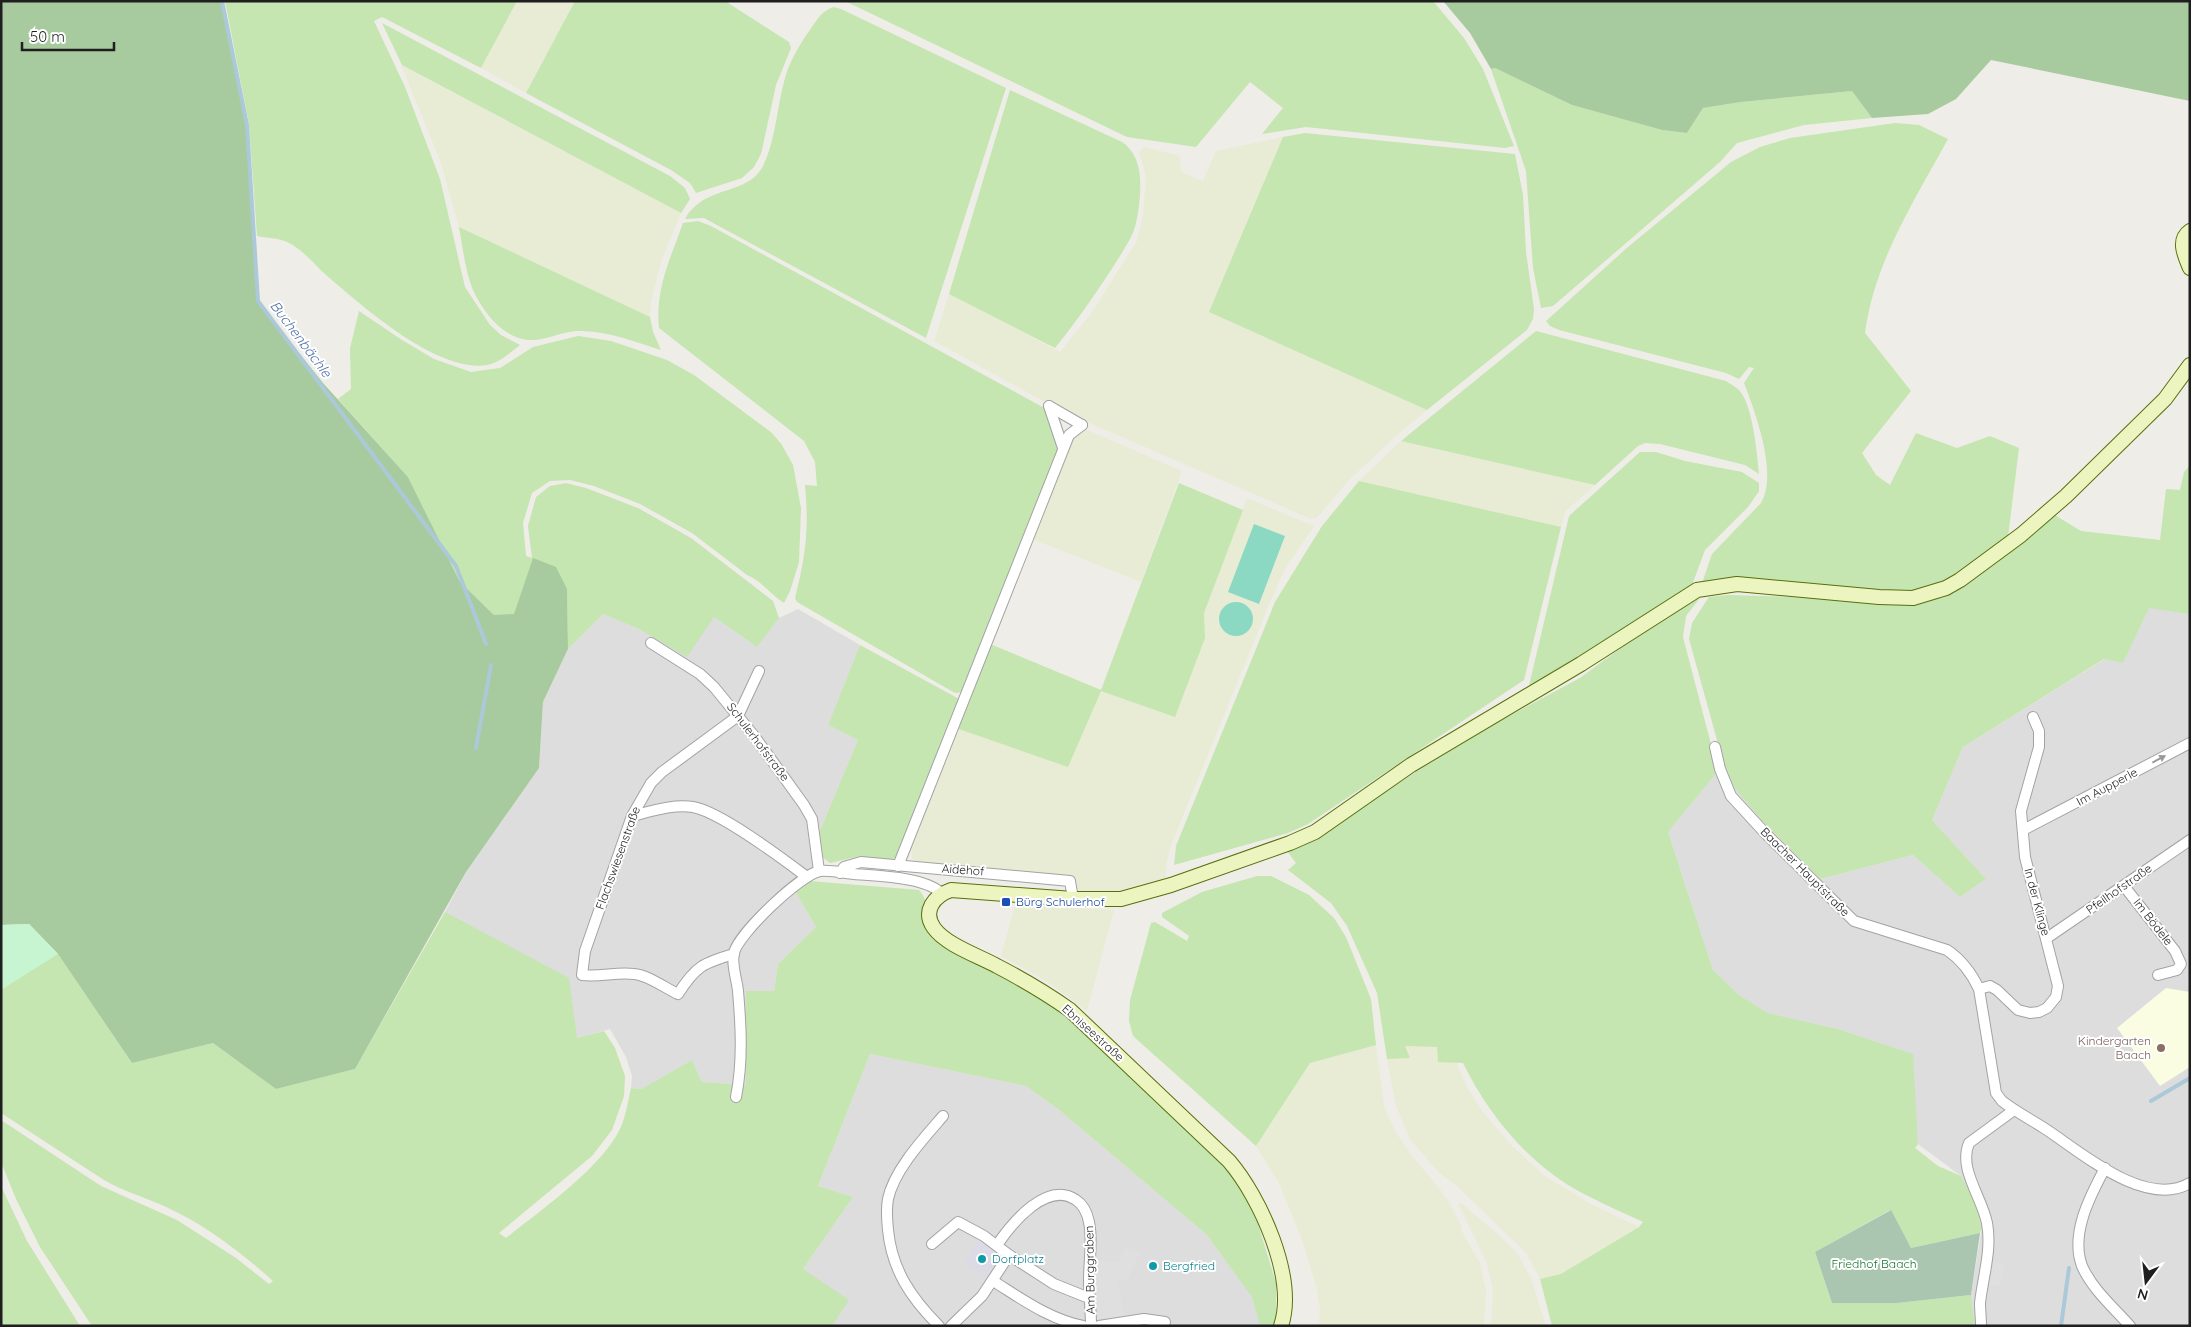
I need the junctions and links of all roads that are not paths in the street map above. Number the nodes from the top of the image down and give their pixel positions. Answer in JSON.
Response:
{"nodes":[{"id":1,"x":2190,"y":230,"type":"edge"},
{"id":2,"x":2190,"y":268,"type":"edge"},
{"id":3,"x":2190,"y":365,"type":"edge"},
{"id":4,"x":1063,"y":448,"type":"dead end"},
{"id":5,"x":651,"y":643,"type":"dead end"},
{"id":6,"x":759,"y":671,"type":"dead end"},
{"id":7,"x":738,"y":716,"type":"junction"},
{"id":8,"x":2033,"y":717,"type":"dead end"},
{"id":9,"x":2190,"y":743,"type":"edge"},
{"id":10,"x":1715,"y":747,"type":"dead end"},
{"id":11,"x":632,"y":816,"type":"junction"},
{"id":12,"x":2023,"y":830,"type":"junction"},
{"id":13,"x":2190,"y":840,"type":"edge"},
{"id":14,"x":898,"y":866,"type":"junction"},
{"id":15,"x":819,"y":871,"type":"junction"},
{"id":16,"x":840,"y":873,"type":"junction"},
{"id":17,"x":808,"y":877,"type":"junction"},
{"id":18,"x":2124,"y":886,"type":"junction"},
{"id":19,"x":941,"y":893,"type":"junction"},
{"id":20,"x":1073,"y":899,"type":"junction"},
{"id":21,"x":2047,"y":938,"type":"junction"},
{"id":22,"x":734,"y":954,"type":"junction"},
{"id":23,"x":2158,"y":975,"type":"dead end"},
{"id":24,"x":1978,"y":989,"type":"junction"},
{"id":25,"x":736,"y":1097,"type":"dead end"},
{"id":26,"x":2014,"y":1110,"type":"junction"},
{"id":27,"x":943,"y":1116,"type":"dead end"},
{"id":28,"x":2105,"y":1168,"type":"junction"},
{"id":29,"x":2189,"y":1185,"type":"edge"},
{"id":30,"x":932,"y":1244,"type":"dead end"},
{"id":31,"x":997,"y":1244,"type":"junction"},
{"id":32,"x":1009,"y":1255,"type":"junction"},
{"id":33,"x":993,"y":1281,"type":"junction"},
{"id":34,"x":1089,"y":1298,"type":"junction"},
{"id":35,"x":1165,"y":1322,"type":"dead end"},
{"id":36,"x":939,"y":1326,"type":"edge"},
{"id":37,"x":951,"y":1326,"type":"edge"},
{"id":38,"x":1082,"y":1326,"type":"edge"},
{"id":39,"x":1091,"y":1326,"type":"edge"},
{"id":40,"x":1099,"y":1326,"type":"edge"},
{"id":41,"x":1281,"y":1326,"type":"edge"},
{"id":42,"x":1981,"y":1326,"type":"edge"},
{"id":43,"x":2130,"y":1326,"type":"edge"}],
"edges":[{"from":1,"to":2,"type":"street"},
{"from":3,"to":20,"type":"street"},
{"from":4,"to":14,"type":"street"},
{"from":5,"to":7,"type":"street","name":"Schulerhofstraße"},
{"from":6,"to":7,"type":"street","name":"Flachswiesenstraße"},
{"from":7,"to":11,"type":"street","name":"Flachswiesenstraße"},
{"from":7,"to":15,"type":"street","name":"Schulerhofstraße"},
{"from":8,"to":12,"type":"street","name":"In der Klinge"},
{"from":12,"to":9,"type":"street","name":"Im Aupperle","one_way":true},
{"from":10,"to":24,"type":"street","name":"Baacher Hauptstraße"},
{"from":11,"to":17,"type":"street"},
{"from":11,"to":22,"type":"street","name":"Flachswiesenstraße"},
{"from":12,"to":21,"type":"street","name":"In der Klinge"},
{"from":13,"to":18,"type":"street","name":"Pfeilhofstraße"},
{"from":14,"to":16,"type":"street","name":"Aidehof"},
{"from":14,"to":20,"type":"street","name":"Aidehof"},
{"from":15,"to":16,"type":"street"},
{"from":15,"to":17,"type":"street"},
{"from":16,"to":19,"type":"street"},
{"from":17,"to":22,"type":"street"},
{"from":18,"to":21,"type":"street","name":"Pfeilhofstraße"},
{"from":18,"to":23,"type":"street","name":"Im Bödele"},
{"from":19,"to":20,"type":"street"},
{"from":19,"to":41,"type":"street","name":"Ebniseestraße"},
{"from":21,"to":24,"type":"street","name":"In der Klinge"},
{"from":22,"to":25,"type":"street"},
{"from":24,"to":26,"type":"street","name":"Baacher Hauptstraße"},
{"from":26,"to":28,"type":"street","name":"Baacher Hauptstraße"},
{"from":26,"to":42,"type":"street"},
{"from":27,"to":36,"type":"street"},
{"from":28,"to":29,"type":"street","name":"Baacher Hauptstraße"},
{"from":28,"to":43,"type":"street"},
{"from":30,"to":31,"type":"street"},
{"from":31,"to":32,"type":"street"},
{"from":31,"to":34,"type":"street","name":"Am Burggraben"},
{"from":32,"to":33,"type":"street"},
{"from":32,"to":34,"type":"street"},
{"from":33,"to":37,"type":"street"},
{"from":33,"to":38,"type":"street"},
{"from":34,"to":39,"type":"street","name":"Am Burggraben"},
{"from":35,"to":40,"type":"street"}]}
